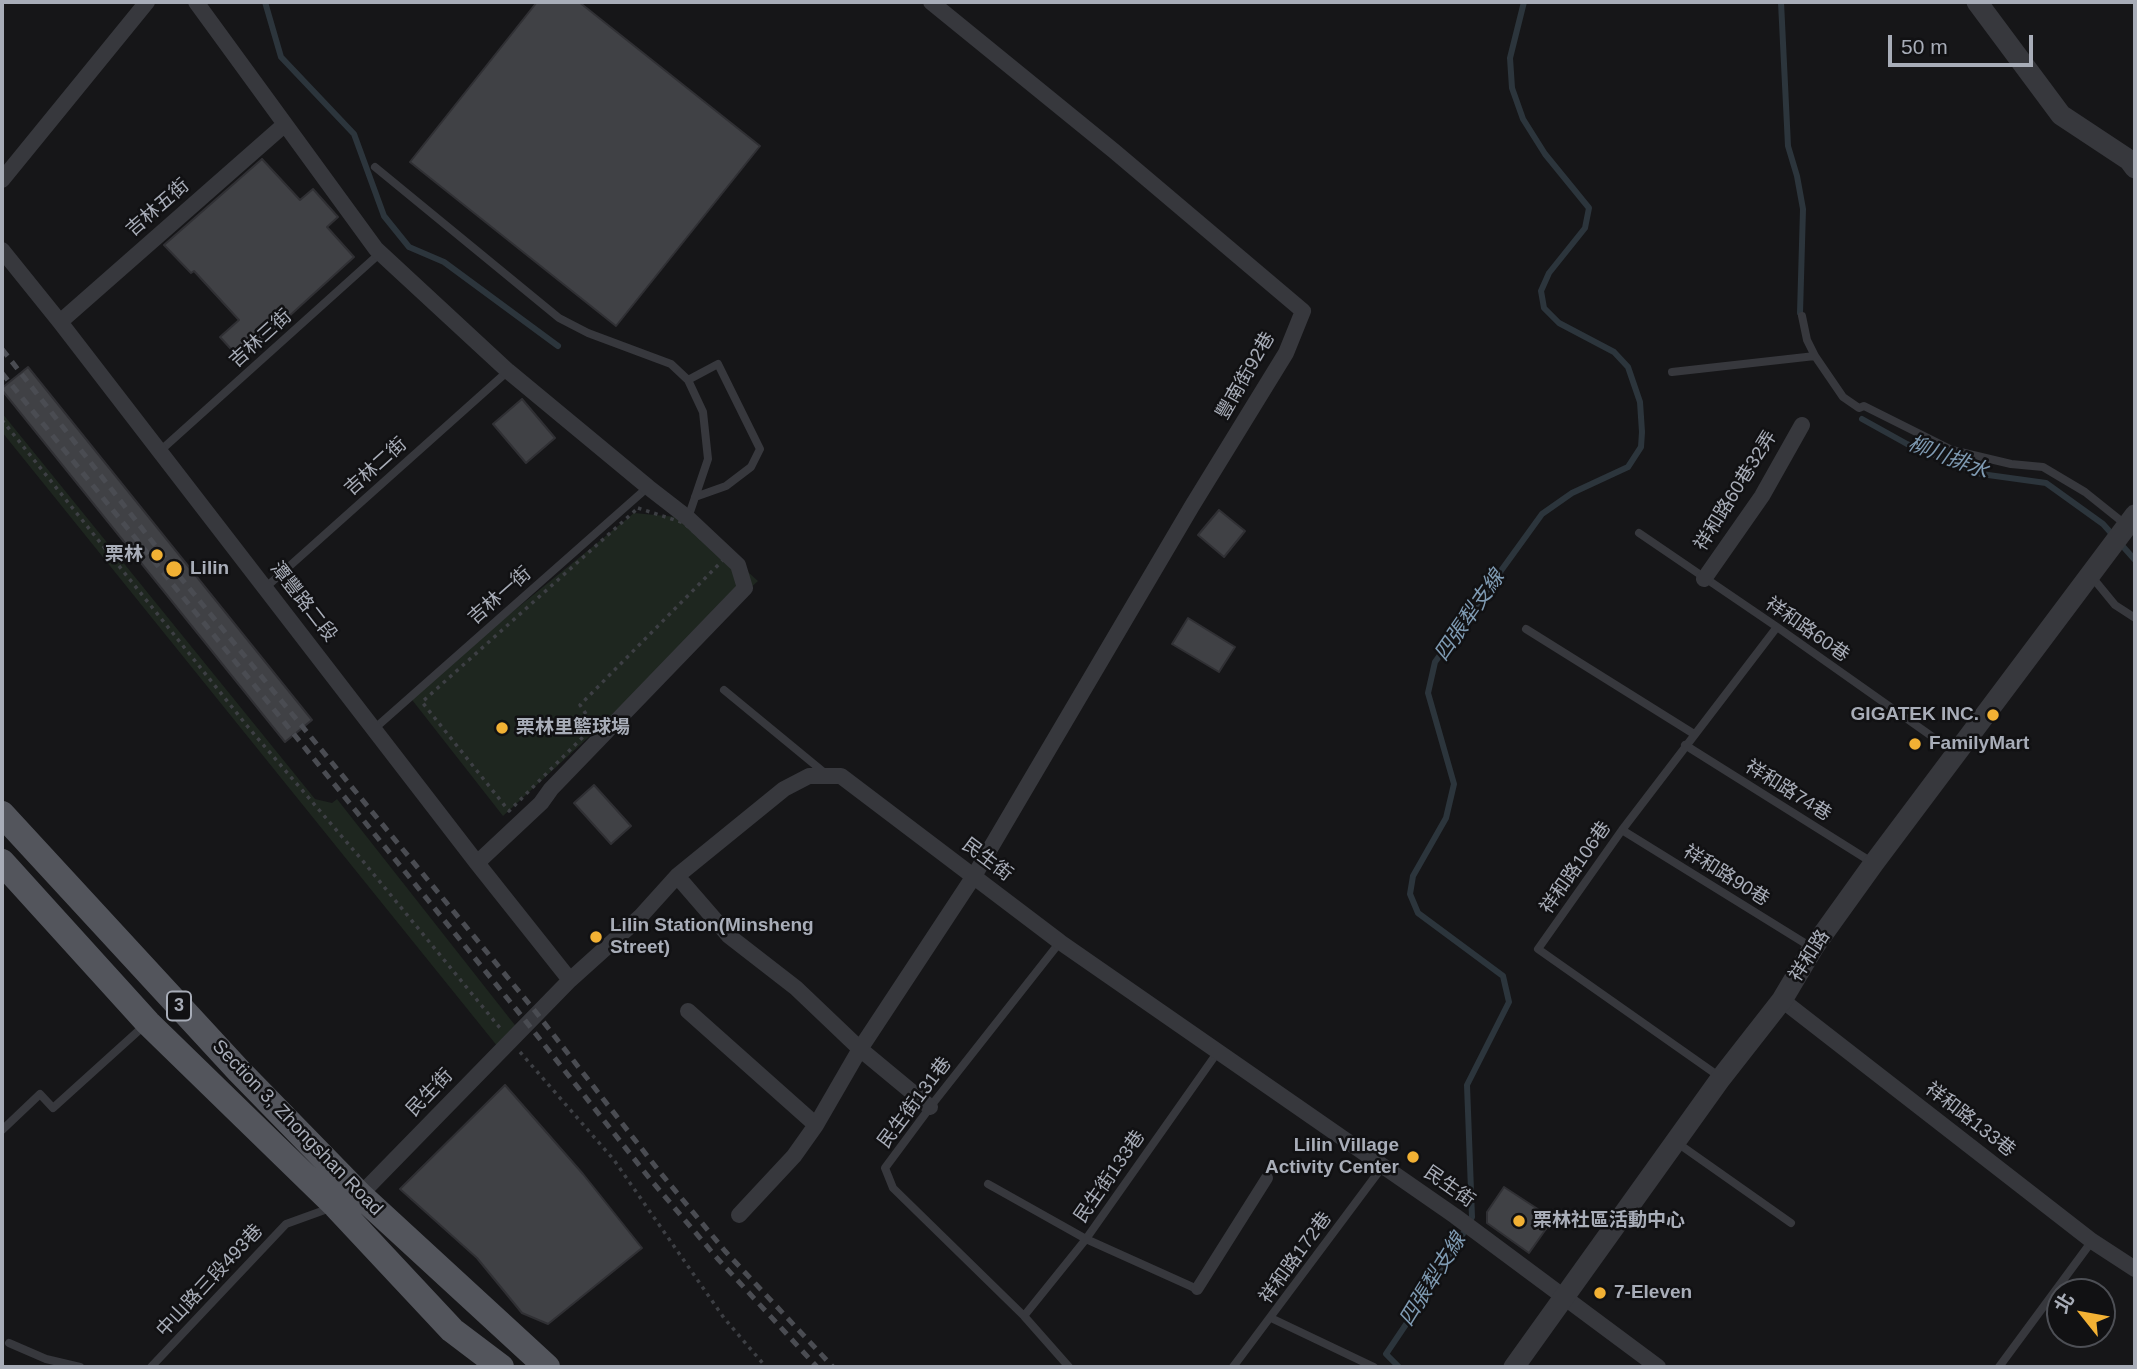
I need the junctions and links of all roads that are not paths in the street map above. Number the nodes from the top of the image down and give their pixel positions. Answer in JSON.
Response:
{"nodes":[{"id":1,"x":147,"y":2,"type":"edge"},
{"id":2,"x":196,"y":2,"type":"edge"},
{"id":3,"x":931,"y":2,"type":"edge"},
{"id":4,"x":1977,"y":2,"type":"edge"},
{"id":5,"x":284,"y":125,"type":"junction"},
{"id":6,"x":375,"y":167,"type":"dead end"},
{"id":7,"x":2135,"y":167,"type":"edge"},
{"id":8,"x":2,"y":180,"type":"edge"},
{"id":9,"x":376,"y":249,"type":"junction"},
{"id":10,"x":2,"y":250,"type":"edge"},
{"id":11,"x":1802,"y":316,"type":"dead end"},
{"id":12,"x":60,"y":322,"type":"junction"},
{"id":13,"x":1815,"y":356,"type":"junction"},
{"id":14,"x":508,"y":371,"type":"junction"},
{"id":15,"x":1672,"y":372,"type":"dead end"},
{"id":16,"x":688,"y":380,"type":"junction"},
{"id":17,"x":1802,"y":425,"type":"dead end"},
{"id":18,"x":160,"y":451,"type":"junction"},
{"id":19,"x":648,"y":487,"type":"junction"},
{"id":20,"x":695,"y":497,"type":"junction"},
{"id":21,"x":688,"y":518,"type":"junction"},
{"id":22,"x":2130,"y":522,"type":"edge"},
{"id":23,"x":1639,"y":533,"type":"dead end"},
{"id":24,"x":2091,"y":576,"type":"junction"},
{"id":25,"x":1704,"y":579,"type":"junction"},
{"id":26,"x":265,"y":588,"type":"junction"},
{"id":27,"x":2135,"y":618,"type":"edge"},
{"id":28,"x":1777,"y":627,"type":"junction"},
{"id":29,"x":1526,"y":629,"type":"dead end"},
{"id":30,"x":724,"y":690,"type":"dead end"},
{"id":31,"x":373,"y":729,"type":"junction"},
{"id":32,"x":1693,"y":734,"type":"junction"},
{"id":33,"x":1685,"y":745,"type":"junction"},
{"id":34,"x":1956,"y":754,"type":"junction"},
{"id":35,"x":828,"y":776,"type":"junction"},
{"id":36,"x":2,"y":814,"type":"edge"},
{"id":37,"x":1622,"y":830,"type":"junction"},
{"id":38,"x":2,"y":862,"type":"edge"},
{"id":39,"x":477,"y":863,"type":"junction"},
{"id":40,"x":1874,"y":863,"type":"junction"},
{"id":41,"x":677,"y":876,"type":"junction"},
{"id":42,"x":974,"y":876,"type":"junction"},
{"id":43,"x":1060,"y":942,"type":"junction"},
{"id":44,"x":1813,"y":948,"type":"junction"},
{"id":45,"x":570,"y":981,"type":"junction"},
{"id":46,"x":1782,"y":1000,"type":"junction"},
{"id":47,"x":688,"y":1011,"type":"dead end"},
{"id":48,"x":148,"y":1023,"type":"junction"},
{"id":49,"x":860,"y":1049,"type":"junction"},
{"id":50,"x":1217,"y":1053,"type":"junction"},
{"id":51,"x":1721,"y":1078,"type":"junction"},
{"id":52,"x":930,"y":1107,"type":"junction"},
{"id":53,"x":817,"y":1125,"type":"junction"},
{"id":54,"x":2,"y":1130,"type":"edge"},
{"id":55,"x":1676,"y":1142,"type":"junction"},
{"id":56,"x":1383,"y":1166,"type":"junction"},
{"id":57,"x":1267,"y":1178,"type":"dead end"},
{"id":58,"x":988,"y":1184,"type":"dead end"},
{"id":59,"x":360,"y":1195,"type":"junction"},
{"id":60,"x":336,"y":1206,"type":"junction"},
{"id":61,"x":739,"y":1215,"type":"dead end"},
{"id":62,"x":1791,"y":1223,"type":"dead end"},
{"id":63,"x":1086,"y":1238,"type":"junction"},
{"id":64,"x":2092,"y":1241,"type":"junction"},
{"id":65,"x":2135,"y":1269,"type":"edge"},
{"id":66,"x":1197,"y":1289,"type":"joint"},
{"id":67,"x":1566,"y":1297,"type":"junction"},
{"id":68,"x":1024,"y":1316,"type":"junction"},
{"id":69,"x":1271,"y":1318,"type":"junction"},
{"id":70,"x":9,"y":1343,"type":"dead end"},
{"id":71,"x":80,"y":1367,"type":"edge"},
{"id":72,"x":151,"y":1367,"type":"edge"},
{"id":73,"x":501,"y":1367,"type":"edge"},
{"id":74,"x":547,"y":1367,"type":"edge"},
{"id":75,"x":1069,"y":1367,"type":"edge"},
{"id":76,"x":1233,"y":1367,"type":"edge"},
{"id":77,"x":1374,"y":1367,"type":"edge"},
{"id":78,"x":1514,"y":1367,"type":"edge"},
{"id":79,"x":1658,"y":1367,"type":"edge"},
{"id":80,"x":1999,"y":1367,"type":"edge"}],
"edges":[{"from":1,"to":8,"type":"street"},
{"from":2,"to":5,"type":"street"},
{"from":3,"to":42,"type":"street","name":"豐南街92巷"},
{"from":4,"to":7,"type":"street"},
{"from":5,"to":9,"type":"street"},
{"from":5,"to":12,"type":"street","name":"吉林五街"},
{"from":6,"to":16,"type":"lane"},
{"from":9,"to":14,"type":"street"},
{"from":9,"to":18,"type":"lane","name":"吉林三街"},
{"from":10,"to":12,"type":"street","name":"潭豐路二段"},
{"from":11,"to":13,"type":"lane"},
{"from":12,"to":18,"type":"street","name":"潭豐路二段"},
{"from":13,"to":15,"type":"lane"},
{"from":13,"to":22,"type":"lane"},
{"from":14,"to":19,"type":"street"},
{"from":14,"to":26,"type":"lane","name":"吉林二街"},
{"from":16,"to":20,"type":"lane"},
{"from":16,"to":20,"type":"lane"},
{"from":17,"to":25,"type":"street","name":"祥和路60巷32弄"},
{"from":18,"to":26,"type":"street","name":"潭豐路二段"},
{"from":19,"to":21,"type":"street"},
{"from":19,"to":31,"type":"lane","name":"吉林一街"},
{"from":20,"to":21,"type":"lane"},
{"from":21,"to":39,"type":"street"},
{"from":22,"to":24,"type":"street","name":"祥和路"},
{"from":23,"to":25,"type":"lane","name":"祥和路60巷"},
{"from":24,"to":27,"type":"lane"},
{"from":24,"to":34,"type":"street","name":"祥和路"},
{"from":25,"to":28,"type":"lane","name":"祥和路60巷"},
{"from":26,"to":31,"type":"street","name":"潭豐路二段"},
{"from":28,"to":32,"type":"lane","name":"祥和路106巷"},
{"from":28,"to":34,"type":"lane","name":"祥和路60巷"},
{"from":29,"to":32,"type":"lane"},
{"from":30,"to":35,"type":"lane"},
{"from":31,"to":39,"type":"street","name":"潭豐路二段"},
{"from":32,"to":33,"type":"lane","name":"祥和路106巷"},
{"from":33,"to":37,"type":"lane","name":"祥和路106巷"},
{"from":33,"to":40,"type":"lane","name":"祥和路74巷"},
{"from":34,"to":40,"type":"street","name":"祥和路"},
{"from":35,"to":41,"type":"street","name":"民生街"},
{"from":35,"to":42,"type":"street","name":"民生街"},
{"from":36,"to":59,"type":"main road","name":"Section 3, Zhongshan Road","number":"3"},
{"from":37,"to":44,"type":"lane","name":"祥和路90巷"},
{"from":37,"to":51,"type":"lane","name":"祥和路106巷"},
{"from":38,"to":48,"type":"main road","name":"Section 3, Zhongshan Road","number":"3"},
{"from":39,"to":45,"type":"street","name":"潭豐路二段"},
{"from":40,"to":44,"type":"street","name":"祥和路"},
{"from":41,"to":45,"type":"street","name":"民生街"},
{"from":41,"to":49,"type":"street"},
{"from":42,"to":43,"type":"street","name":"民生街"},
{"from":42,"to":49,"type":"street"},
{"from":43,"to":50,"type":"street","name":"民生街"},
{"from":43,"to":52,"type":"lane","name":"民生街131巷"},
{"from":44,"to":46,"type":"street","name":"祥和路"},
{"from":45,"to":59,"type":"street","name":"民生街"},
{"from":46,"to":51,"type":"street","name":"祥和路"},
{"from":46,"to":64,"type":"street","name":"祥和路133巷"},
{"from":47,"to":53,"type":"street"},
{"from":48,"to":54,"type":"lane"},
{"from":48,"to":60,"type":"main road","name":"Section 3, Zhongshan Road","number":"3"},
{"from":49,"to":52,"type":"street"},
{"from":49,"to":53,"type":"street"},
{"from":50,"to":56,"type":"street","name":"民生街"},
{"from":50,"to":63,"type":"lane","name":"民生街133巷"},
{"from":51,"to":55,"type":"street","name":"祥和路"},
{"from":52,"to":68,"type":"lane","name":"民生街131巷"},
{"from":53,"to":61,"type":"street"},
{"from":55,"to":62,"type":"lane"},
{"from":55,"to":67,"type":"street","name":"祥和路"},
{"from":56,"to":67,"type":"street","name":"民生街"},
{"from":56,"to":69,"type":"lane","name":"祥和路172巷"},
{"from":57,"to":66,"type":"street"},
{"from":58,"to":63,"type":"lane"},
{"from":59,"to":60,"type":"street","name":"民生街"},
{"from":59,"to":74,"type":"main road","name":"Section 3, Zhongshan Road","number":"3"},
{"from":60,"to":72,"type":"lane","name":"中山路三段493巷"},
{"from":60,"to":73,"type":"main road","name":"Section 3, Zhongshan Road","number":"3"},
{"from":63,"to":66,"type":"lane"},
{"from":63,"to":68,"type":"lane","name":"民生街133巷"},
{"from":64,"to":65,"type":"street","name":"祥和路133巷"},
{"from":64,"to":80,"type":"lane"},
{"from":67,"to":78,"type":"street","name":"祥和路"},
{"from":67,"to":79,"type":"street","name":"民生街"},
{"from":68,"to":75,"type":"lane","name":"民生街131巷"},
{"from":69,"to":76,"type":"lane","name":"祥和路172巷"},
{"from":69,"to":77,"type":"lane"},
{"from":70,"to":71,"type":"lane"}]}
